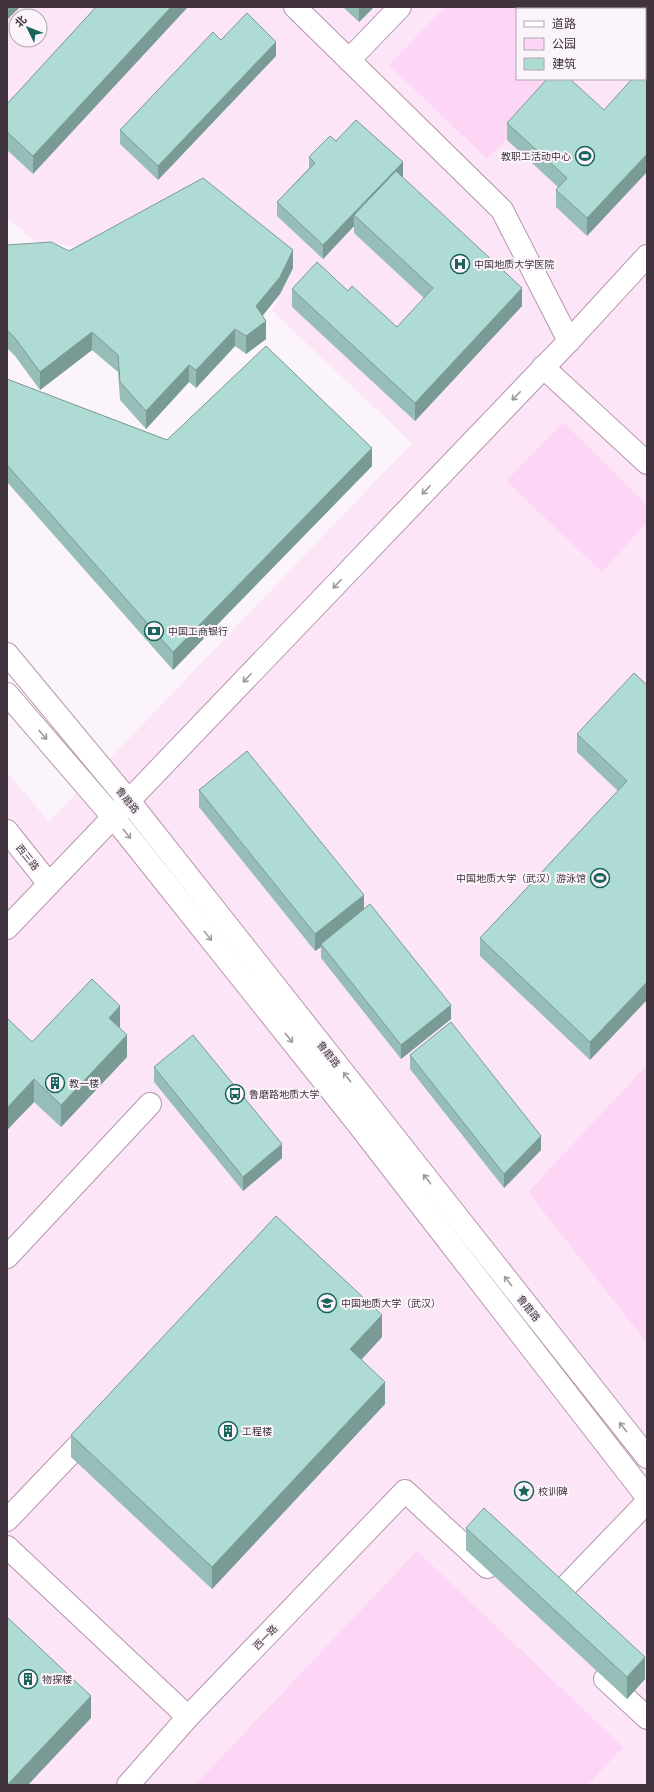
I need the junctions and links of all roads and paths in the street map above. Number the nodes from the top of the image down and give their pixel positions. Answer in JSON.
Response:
{"nodes":[{"id":1,"x":294,"y":7,"type":"edge"},
{"id":2,"x":400,"y":7,"type":"edge"},
{"id":3,"x":349,"y":60,"type":"junction"},
{"id":4,"x":647,"y":256,"type":"edge"},
{"id":5,"x":569,"y":341,"type":"junction"},
{"id":6,"x":543,"y":367,"type":"junction"},
{"id":7,"x":647,"y":463,"type":"edge"},
{"id":8,"x":7,"y":654,"type":"edge"},
{"id":9,"x":7,"y":694,"type":"edge"},
{"id":10,"x":129,"y":801,"type":"junction"},
{"id":11,"x":114,"y":818,"type":"junction"},
{"id":12,"x":7,"y":831,"type":"edge"},
{"id":13,"x":49,"y":884,"type":"junction"},
{"id":14,"x":7,"y":928,"type":"edge"},
{"id":15,"x":150,"y":1104,"type":"dead end"},
{"id":16,"x":7,"y":1257,"type":"edge"},
{"id":17,"x":106,"y":1416,"type":"edge"},
{"id":18,"x":647,"y":1457,"type":"edge"},
{"id":19,"x":647,"y":1497,"type":"edge"},
{"id":20,"x":647,"y":1502,"type":"edge"},
{"id":21,"x":7,"y":1520,"type":"edge"},
{"id":22,"x":7,"y":1547,"type":"edge"},
{"id":23,"x":504,"y":1583,"type":"edge"},
{"id":24,"x":538,"y":1615,"type":"edge"},
{"id":25,"x":590,"y":1664,"type":"edge"},
{"id":26,"x":188,"y":1717,"type":"junction"},
{"id":27,"x":647,"y":1718,"type":"edge"},
{"id":28,"x":128,"y":1785,"type":"edge"}],
"edges":[{"from":1,"to":3,"type":"street"},
{"from":2,"to":3,"type":"street"},
{"from":3,"to":5,"type":"street"},
{"from":4,"to":5,"type":"street"},
{"from":5,"to":6,"type":"street"},
{"from":6,"to":7,"type":"street"},
{"from":6,"to":10,"type":"street","one_way":true},
{"from":8,"to":10,"type":"street","name":"鲁磨路"},
{"from":9,"to":11,"type":"street","one_way":true},
{"from":10,"to":11,"type":"street"},
{"from":18,"to":10,"type":"street","name":"鲁磨路","one_way":true},
{"from":11,"to":13,"type":"street"},
{"from":11,"to":19,"type":"street","one_way":true},
{"from":12,"to":13,"type":"street","name":"西三路"},
{"from":13,"to":14,"type":"street"},
{"from":15,"to":16,"type":"street"},
{"from":17,"to":21,"type":"street"},
{"from":20,"to":24,"type":"street"},
{"from":22,"to":26,"type":"street"},
{"from":23,"to":26,"type":"street","name":"西一路"},
{"from":25,"to":27,"type":"street"},
{"from":26,"to":28,"type":"street","name":"西一路"}]}
